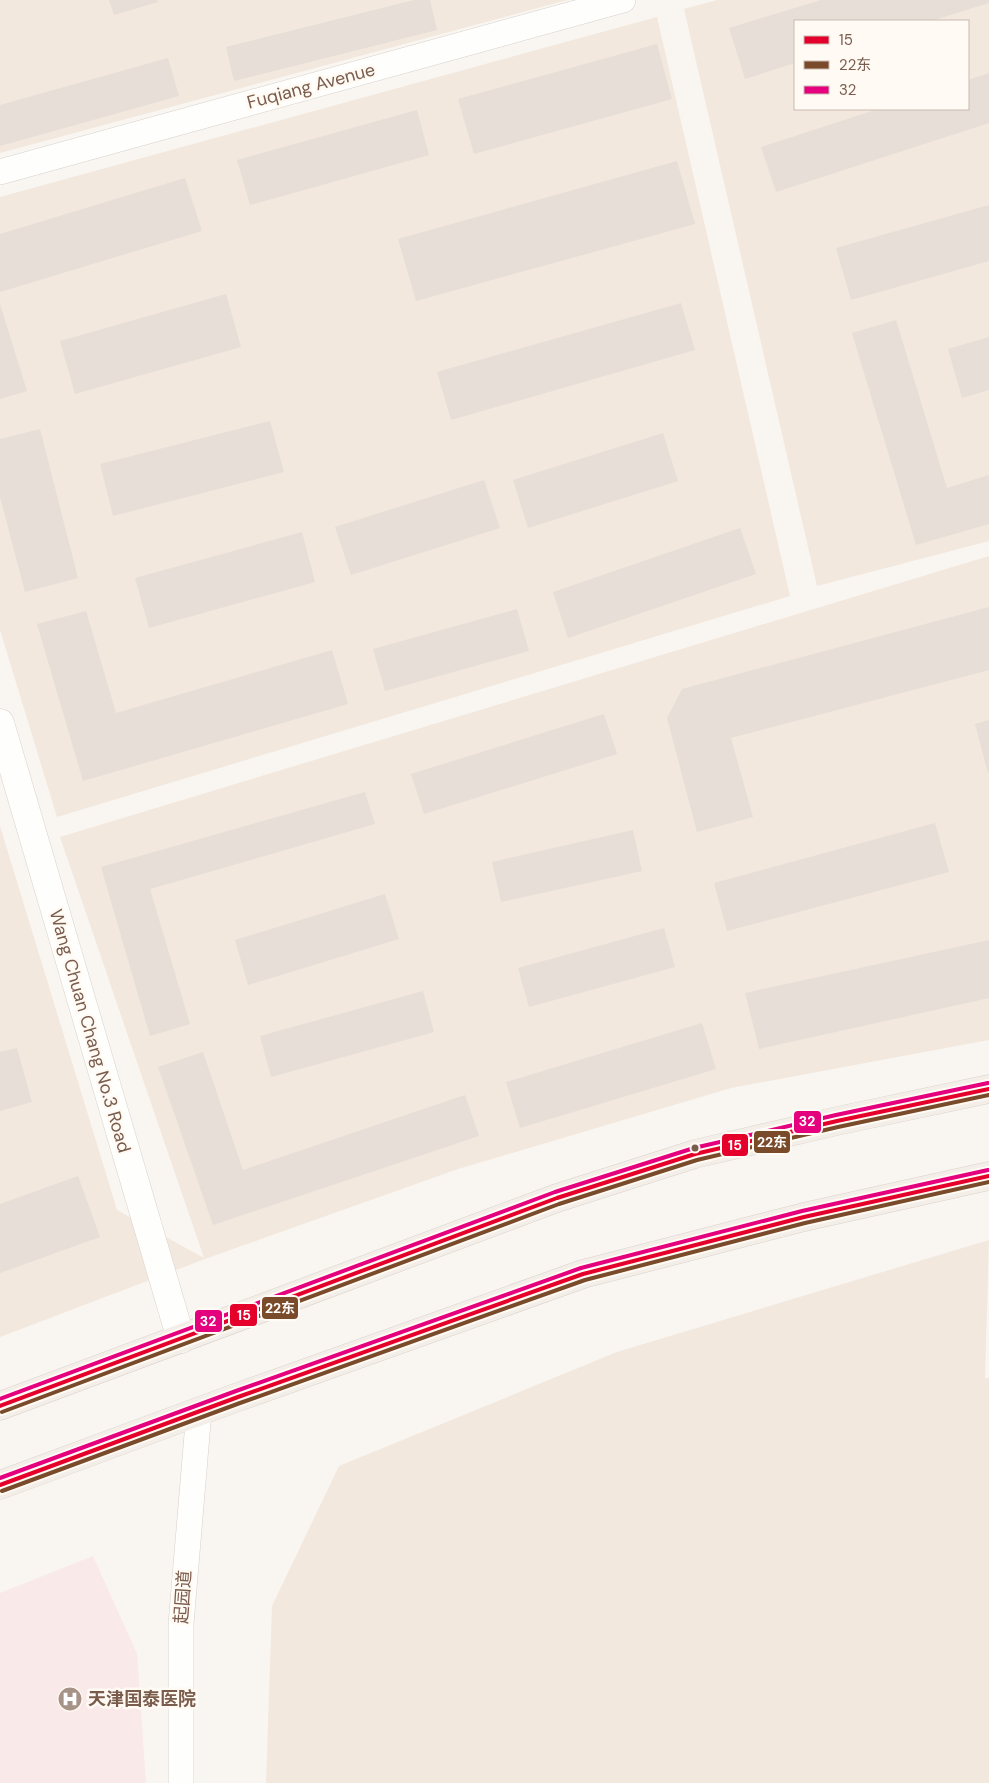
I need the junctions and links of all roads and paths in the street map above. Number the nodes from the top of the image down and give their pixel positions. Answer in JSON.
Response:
{"nodes":[{"id":1,"x":623,"y":0,"type":"edge"},
{"id":2,"x":0,"y":172,"type":"edge"},
{"id":3,"x":0,"y":723,"type":"edge"},
{"id":4,"x":989,"y":1089,"type":"edge"},
{"id":5,"x":989,"y":1176,"type":"edge"},
{"id":6,"x":181,"y":1339,"type":"junction"},
{"id":7,"x":0,"y":1406,"type":"edge"},
{"id":8,"x":199,"y":1411,"type":"junction"},
{"id":9,"x":0,"y":1484,"type":"edge"},
{"id":10,"x":181,"y":1783,"type":"edge"}],
"edges":[{"from":1,"to":2,"type":"street","name":"Fuqiang Avenue"},
{"from":3,"to":6,"type":"street","name":"Wang Chuan Chang No.3 Road"},
{"from":4,"to":6,"type":"main road"},
{"from":5,"to":8,"type":"main road"},
{"from":6,"to":7,"type":"main road"},
{"from":8,"to":9,"type":"main road"},
{"from":8,"to":10,"type":"street","name":"起园道"}]}
